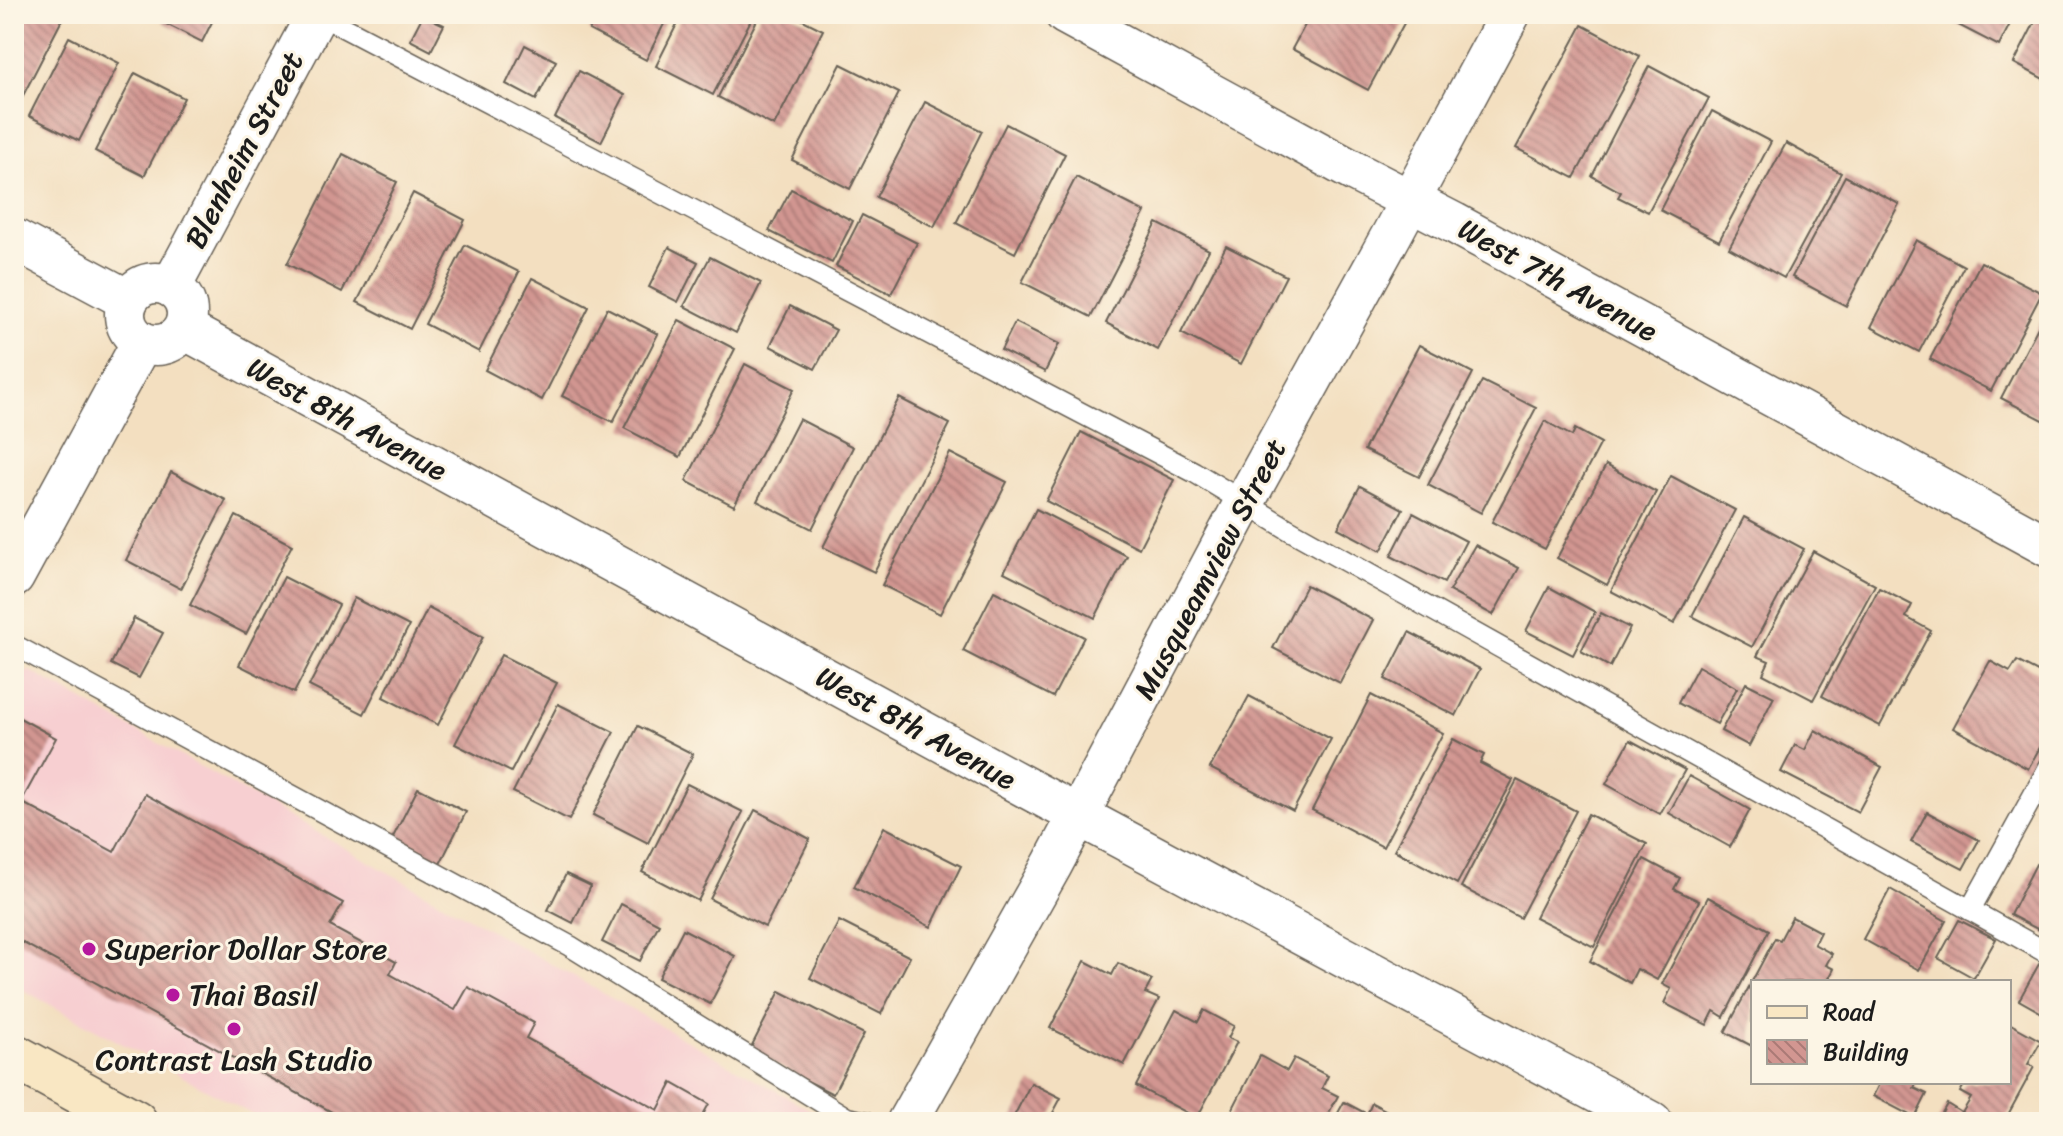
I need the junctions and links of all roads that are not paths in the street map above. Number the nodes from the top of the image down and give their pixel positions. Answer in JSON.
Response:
{"nodes":[{"id":1,"x":318,"y":14,"type":"edge"},
{"id":2,"x":1065,"y":14,"type":"edge"},
{"id":3,"x":1510,"y":14,"type":"edge"},
{"id":4,"x":1410,"y":200,"type":"junction"},
{"id":5,"x":14,"y":239,"type":"edge"},
{"id":6,"x":171,"y":287,"type":"junction"},
{"id":7,"x":128,"y":300,"type":"junction"},
{"id":8,"x":184,"y":329,"type":"junction"},
{"id":9,"x":142,"y":342,"type":"junction"},
{"id":10,"x":1244,"y":503,"type":"junction"},
{"id":11,"x":2049,"y":547,"type":"edge"},
{"id":12,"x":14,"y":577,"type":"edge"},
{"id":13,"x":14,"y":645,"type":"edge"},
{"id":14,"x":2049,"y":767,"type":"edge"},
{"id":15,"x":1078,"y":815,"type":"junction"},
{"id":16,"x":1970,"y":910,"type":"junction"},
{"id":17,"x":2049,"y":954,"type":"edge"},
{"id":18,"x":14,"y":1056,"type":"edge"},
{"id":19,"x":135,"y":1122,"type":"edge"},
{"id":20,"x":867,"y":1122,"type":"edge"},
{"id":21,"x":907,"y":1122,"type":"edge"},
{"id":22,"x":1652,"y":1122,"type":"edge"}],
"edges":[{"from":1,"to":6,"type":"street","name":"Blenheim Street"},
{"from":1,"to":10,"type":"lane"},
{"from":2,"to":4,"type":"street","name":"West 7th Avenue"},
{"from":3,"to":4,"type":"street","name":"Musqueamview Street"},
{"from":4,"to":10,"type":"street","name":"Musqueamview Street"},
{"from":4,"to":11,"type":"street","name":"West 7th Avenue"},
{"from":5,"to":7,"type":"street"},
{"from":6,"to":7,"type":"street"},
{"from":6,"to":8,"type":"street"},
{"from":7,"to":9,"type":"street"},
{"from":8,"to":9,"type":"street"},
{"from":8,"to":15,"type":"street","name":"West 8th Avenue"},
{"from":9,"to":12,"type":"street"},
{"from":10,"to":15,"type":"street","name":"Musqueamview Street"},
{"from":10,"to":16,"type":"lane"},
{"from":13,"to":20,"type":"lane"},
{"from":14,"to":16,"type":"lane"},
{"from":15,"to":21,"type":"street","name":"Musqueamview Street"},
{"from":15,"to":22,"type":"street","name":"West 8th Avenue"},
{"from":16,"to":17,"type":"lane"},
{"from":18,"to":19,"type":"main road"}]}
